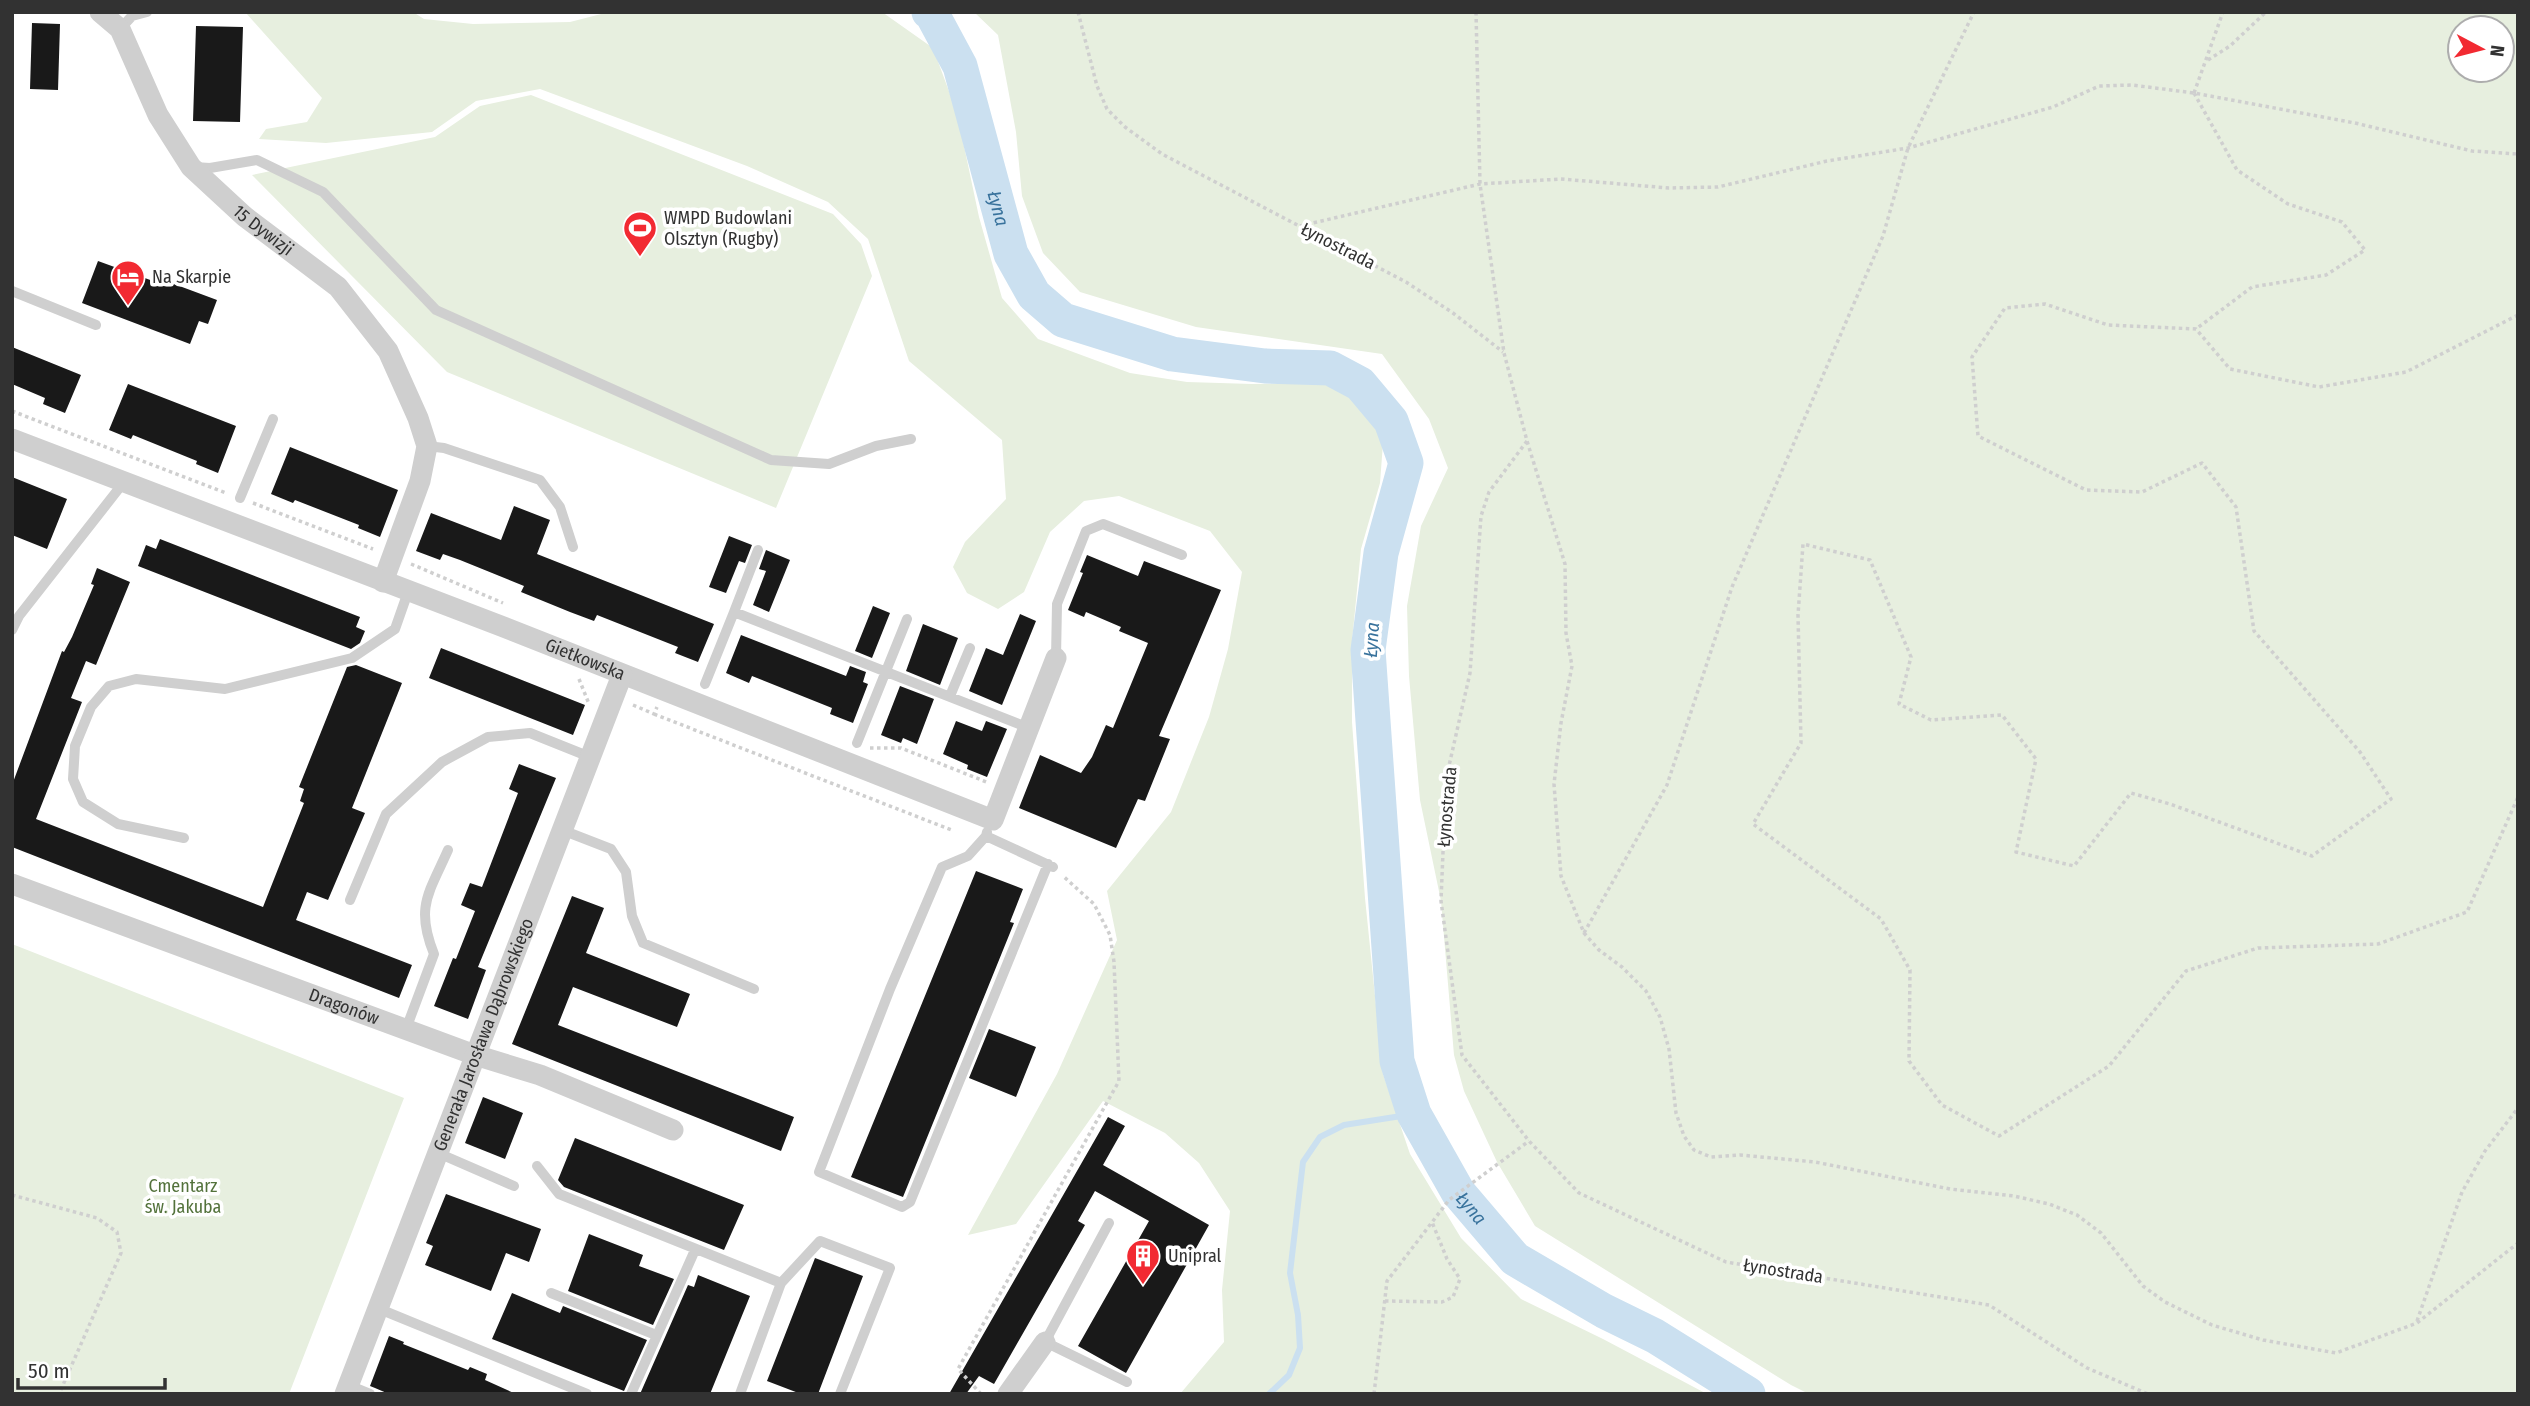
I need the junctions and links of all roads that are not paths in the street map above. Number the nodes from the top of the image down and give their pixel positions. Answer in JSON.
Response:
{"nodes":[{"id":1,"x":100,"y":12,"type":"edge"},
{"id":2,"x":147,"y":12,"type":"edge"},
{"id":3,"x":120,"y":29,"type":"junction"},
{"id":4,"x":191,"y":167,"type":"junction"},
{"id":5,"x":12,"y":291,"type":"edge"},
{"id":6,"x":96,"y":325,"type":"dead end"},
{"id":7,"x":273,"y":419,"type":"dead end"},
{"id":8,"x":12,"y":439,"type":"edge"},
{"id":9,"x":911,"y":439,"type":"dead end"},
{"id":10,"x":427,"y":446,"type":"junction"},
{"id":11,"x":124,"y":482,"type":"junction"},
{"id":12,"x":240,"y":498,"type":"road end"},
{"id":13,"x":573,"y":547,"type":"dead end"},
{"id":14,"x":758,"y":550,"type":"dead end"},
{"id":15,"x":1182,"y":555,"type":"dead end"},
{"id":16,"x":383,"y":582,"type":"junction"},
{"id":17,"x":408,"y":592,"type":"junction"},
{"id":18,"x":734,"y":612,"type":"junction"},
{"id":19,"x":907,"y":619,"type":"dead end"},
{"id":20,"x":12,"y":630,"type":"edge"},
{"id":21,"x":970,"y":648,"type":"dead end"},
{"id":22,"x":1056,"y":658,"type":"joint"},
{"id":23,"x":886,"y":671,"type":"junction"},
{"id":24,"x":622,"y":676,"type":"junction"},
{"id":25,"x":705,"y":684,"type":"dead end"},
{"id":26,"x":950,"y":696,"type":"junction"},
{"id":27,"x":1029,"y":728,"type":"junction"},
{"id":28,"x":857,"y":743,"type":"road end"},
{"id":29,"x":590,"y":757,"type":"junction"},
{"id":30,"x":989,"y":828,"type":"junction"},
{"id":31,"x":562,"y":830,"type":"junction"},
{"id":32,"x":184,"y":838,"type":"dead end"},
{"id":33,"x":448,"y":850,"type":"dead end"},
{"id":34,"x":12,"y":884,"type":"edge"},
{"id":35,"x":350,"y":900,"type":"dead end"},
{"id":36,"x":754,"y":989,"type":"dead end"},
{"id":37,"x":406,"y":1029,"type":"junction"},
{"id":38,"x":475,"y":1055,"type":"junction"},
{"id":39,"x":673,"y":1130,"type":"dead end"},
{"id":40,"x":438,"y":1153,"type":"junction"},
{"id":41,"x":537,"y":1166,"type":"dead end"},
{"id":42,"x":514,"y":1186,"type":"dead end"},
{"id":43,"x":1109,"y":1223,"type":"dead end"},
{"id":44,"x":695,"y":1250,"type":"junction"},
{"id":45,"x":780,"y":1283,"type":"junction"},
{"id":46,"x":551,"y":1293,"type":"dead end"},
{"id":47,"x":377,"y":1308,"type":"junction"},
{"id":48,"x":656,"y":1335,"type":"junction"},
{"id":49,"x":1045,"y":1342,"type":"junction"},
{"id":50,"x":1127,"y":1382,"type":"dead end"},
{"id":51,"x":346,"y":1389,"type":"edge"},
{"id":52,"x":370,"y":1394,"type":"edge"},
{"id":53,"x":587,"y":1394,"type":"edge"},
{"id":54,"x":631,"y":1394,"type":"edge"},
{"id":55,"x":740,"y":1394,"type":"edge"},
{"id":56,"x":840,"y":1394,"type":"edge"},
{"id":57,"x":1008,"y":1394,"type":"edge"}],
"edges":[{"from":1,"to":3,"type":"street","name":"15 Dywizji"},
{"from":2,"to":3,"type":"lane"},
{"from":3,"to":4,"type":"street","name":"15 Dywizji"},
{"from":4,"to":9,"type":"lane"},
{"from":4,"to":10,"type":"street","name":"15 Dywizji"},
{"from":5,"to":6,"type":"lane"},
{"from":7,"to":12,"type":"lane"},
{"from":8,"to":11,"type":"street","name":"Gietkowska"},
{"from":10,"to":13,"type":"lane"},
{"from":10,"to":16,"type":"street"},
{"from":11,"to":16,"type":"street","name":"Gietkowska"},
{"from":11,"to":20,"type":"lane"},
{"from":14,"to":18,"type":"lane"},
{"from":15,"to":22,"type":"lane"},
{"from":16,"to":17,"type":"street","name":"Gietkowska"},
{"from":17,"to":24,"type":"street","name":"Gietkowska"},
{"from":17,"to":32,"type":"lane"},
{"from":18,"to":23,"type":"lane"},
{"from":18,"to":25,"type":"lane"},
{"from":19,"to":23,"type":"lane"},
{"from":21,"to":26,"type":"lane"},
{"from":22,"to":27,"type":"street"},
{"from":23,"to":26,"type":"lane"},
{"from":23,"to":28,"type":"lane"},
{"from":24,"to":29,"type":"street","name":"Generała Jarosława Dąbrowskiego"},
{"from":24,"to":30,"type":"street","name":"Gietkowska"},
{"from":26,"to":27,"type":"lane"},
{"from":27,"to":30,"type":"street"},
{"from":29,"to":31,"type":"street","name":"Generała Jarosława Dąbrowskiego"},
{"from":29,"to":35,"type":"lane"},
{"from":30,"to":30,"type":"lane"},
{"from":31,"to":36,"type":"lane"},
{"from":31,"to":38,"type":"street","name":"Generała Jarosława Dąbrowskiego"},
{"from":33,"to":37,"type":"lane"},
{"from":34,"to":37,"type":"street","name":"Dragonów"},
{"from":37,"to":38,"type":"street","name":"Dragonów"},
{"from":38,"to":39,"type":"street","name":"Dragonów"},
{"from":38,"to":40,"type":"street","name":"Generała Jarosława Dąbrowskiego"},
{"from":40,"to":42,"type":"lane"},
{"from":40,"to":47,"type":"street","name":"Generała Jarosława Dąbrowskiego"},
{"from":41,"to":44,"type":"lane"},
{"from":43,"to":49,"type":"lane"},
{"from":44,"to":45,"type":"lane"},
{"from":44,"to":48,"type":"lane"},
{"from":45,"to":55,"type":"lane"},
{"from":45,"to":56,"type":"lane"},
{"from":46,"to":48,"type":"lane"},
{"from":47,"to":51,"type":"street","name":"Generała Jarosława Dąbrowskiego"},
{"from":47,"to":53,"type":"lane"},
{"from":48,"to":54,"type":"lane"},
{"from":49,"to":50,"type":"lane"},
{"from":49,"to":57,"type":"street"},
{"from":51,"to":52,"type":"lane"}]}
